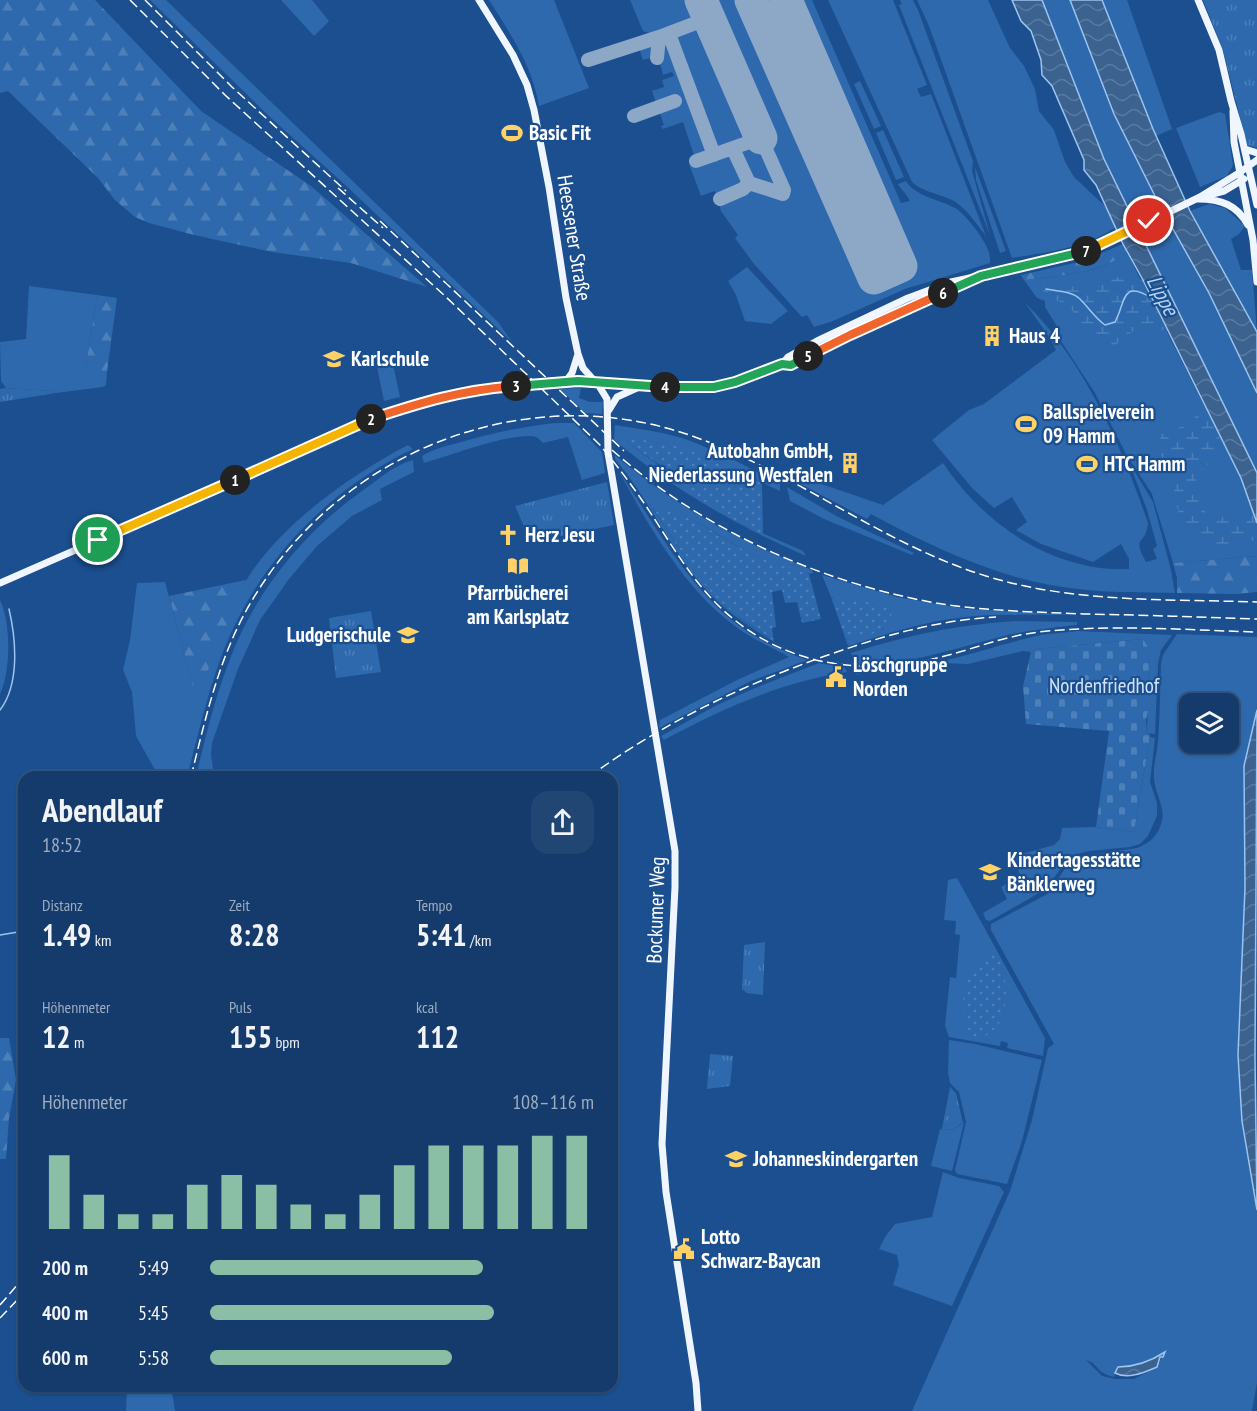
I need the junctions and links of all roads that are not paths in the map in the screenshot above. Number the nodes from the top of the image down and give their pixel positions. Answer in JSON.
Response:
{"nodes":[{"id":1,"x":479,"y":0,"type":"edge"},
{"id":2,"x":1198,"y":0,"type":"edge"},
{"id":3,"x":1233,"y":109,"type":"junction"},
{"id":4,"x":1245,"y":149,"type":"junction"},
{"id":5,"x":1257,"y":153,"type":"edge"},
{"id":6,"x":1257,"y":160,"type":"edge"},
{"id":7,"x":1249,"y":166,"type":"junction"},
{"id":8,"x":1250,"y":175,"type":"junction"},
{"id":9,"x":1240,"y":177,"type":"junction"},
{"id":10,"x":1204,"y":196,"type":"junction"},
{"id":11,"x":1257,"y":205,"type":"edge"},
{"id":12,"x":1252,"y":231,"type":"junction"},
{"id":13,"x":1257,"y":282,"type":"edge"},
{"id":14,"x":578,"y":354,"type":"junction"},
{"id":15,"x":566,"y":381,"type":"junction"},
{"id":16,"x":595,"y":382,"type":"junction"},
{"id":17,"x":642,"y":386,"type":"junction"},
{"id":18,"x":608,"y":413,"type":"junction"},
{"id":19,"x":0,"y":584,"type":"edge"},
{"id":20,"x":698,"y":1411,"type":"edge"}],
"edges":[{"from":1,"to":14,"type":"main road","name":"Heessener Straße"},
{"from":2,"to":3,"type":"main road"},
{"from":3,"to":4,"type":"main road"},
{"from":3,"to":9,"type":"main road"},
{"from":4,"to":5,"type":"main road"},
{"from":4,"to":7,"type":"main road"},
{"from":6,"to":7,"type":"main road"},
{"from":7,"to":8,"type":"main road"},
{"from":7,"to":9,"type":"main road"},
{"from":8,"to":9,"type":"main road"},
{"from":8,"to":11,"type":"main road"},
{"from":9,"to":10,"type":"main road"},
{"from":9,"to":12,"type":"main road"},
{"from":10,"to":12,"type":"main road"},
{"from":10,"to":17,"type":"main road"},
{"from":12,"to":13,"type":"main road"},
{"from":14,"to":15,"type":"main road"},
{"from":14,"to":16,"type":"main road","name":"Heessener Straße"},
{"from":15,"to":16,"type":"main road"},
{"from":15,"to":19,"type":"main road"},
{"from":16,"to":17,"type":"main road"},
{"from":16,"to":18,"type":"main road","name":"Bockumer Weg"},
{"from":17,"to":18,"type":"main road"},
{"from":18,"to":20,"type":"main road","name":"Bockumer Weg"}]}
